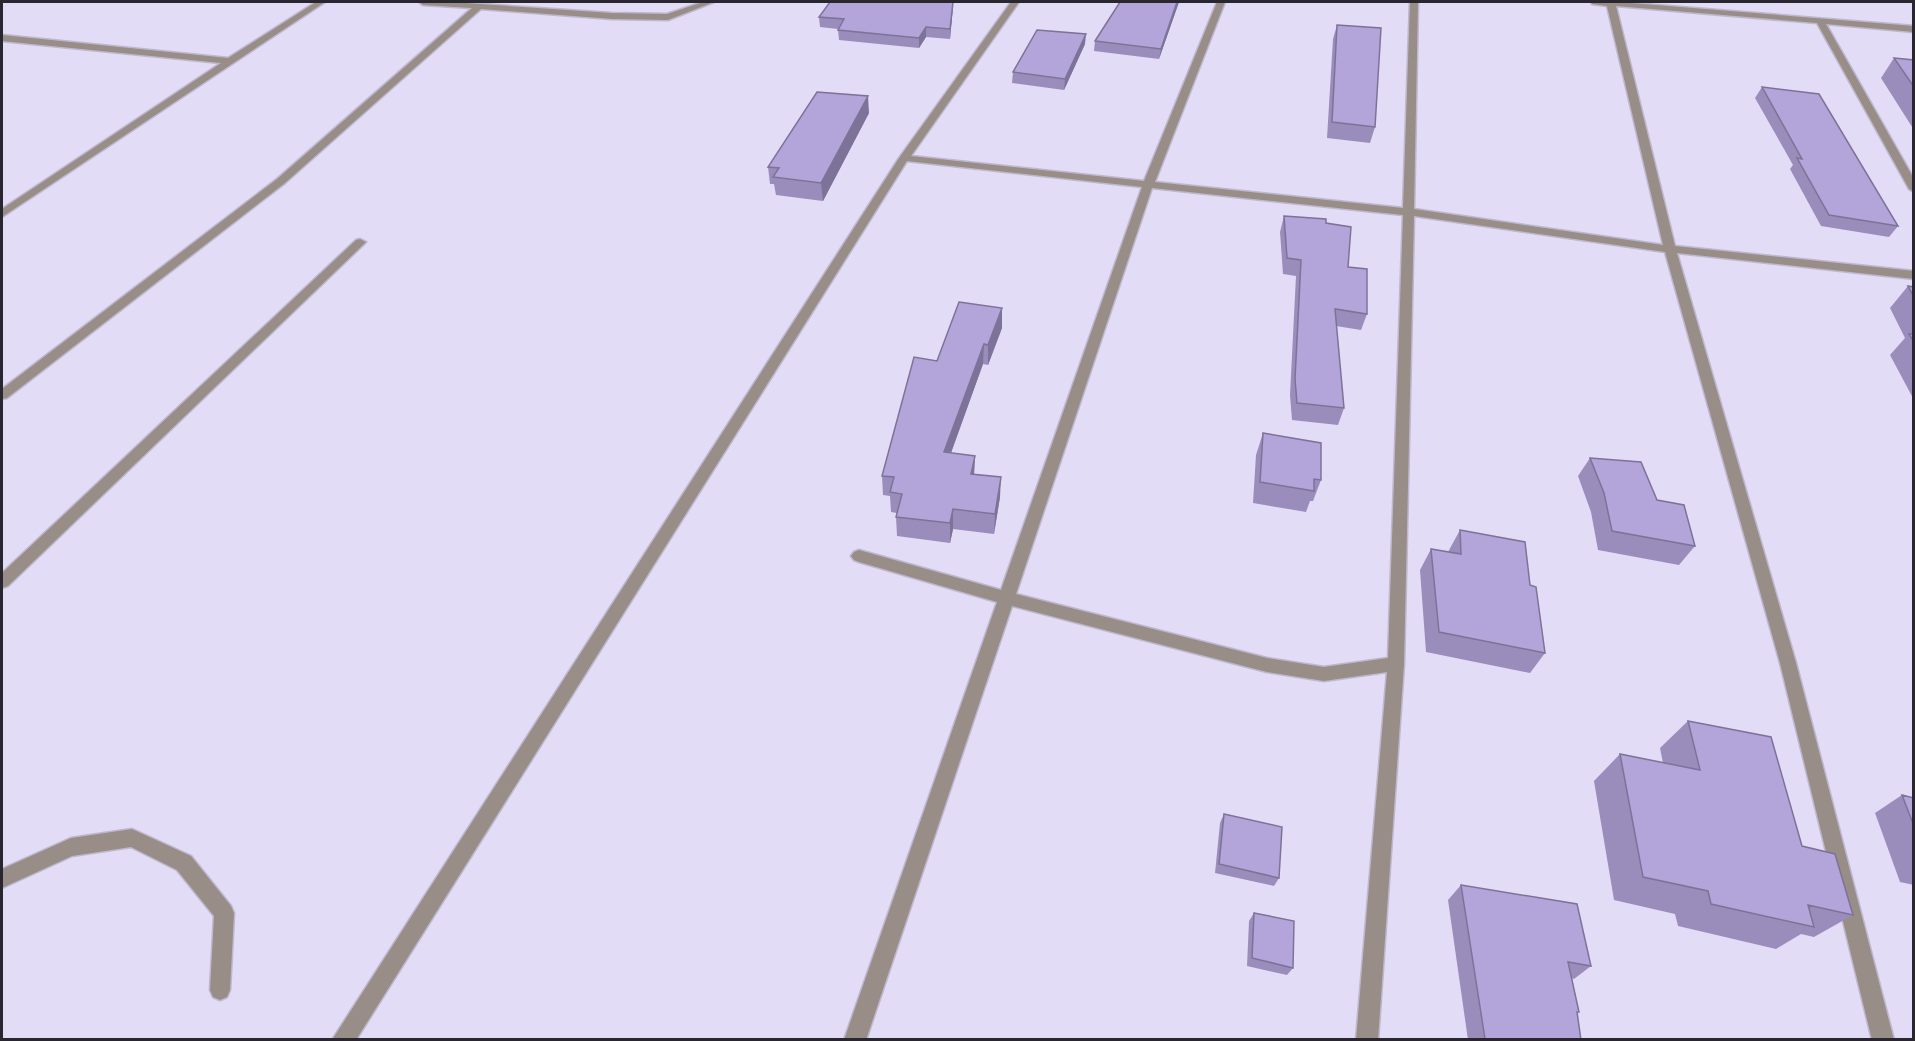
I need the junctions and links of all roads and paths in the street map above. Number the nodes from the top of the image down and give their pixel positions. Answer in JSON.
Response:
{"nodes":[{"id":1,"x":321,"y":2,"type":"edge"},
{"id":2,"x":423,"y":2,"type":"edge"},
{"id":3,"x":710,"y":2,"type":"edge"},
{"id":4,"x":1015,"y":2,"type":"edge"},
{"id":5,"x":1221,"y":2,"type":"edge"},
{"id":6,"x":1414,"y":2,"type":"edge"},
{"id":7,"x":1595,"y":2,"type":"edge"},
{"id":8,"x":1611,"y":3,"type":"edge"},
{"id":9,"x":478,"y":7,"type":"junction"},
{"id":10,"x":1819,"y":20,"type":"junction"},
{"id":11,"x":1914,"y":29,"type":"edge"},
{"id":12,"x":2,"y":38,"type":"edge"},
{"id":13,"x":230,"y":61,"type":"junction"},
{"id":14,"x":904,"y":158,"type":"junction"},
{"id":15,"x":1148,"y":184,"type":"junction"},
{"id":16,"x":1914,"y":189,"type":"edge"},
{"id":17,"x":1408,"y":212,"type":"junction"},
{"id":18,"x":2,"y":214,"type":"edge"},
{"id":19,"x":360,"y":242,"type":"dead end"},
{"id":20,"x":1670,"y":249,"type":"junction"},
{"id":21,"x":1914,"y":275,"type":"edge"},
{"id":22,"x":2,"y":395,"type":"edge"},
{"id":23,"x":859,"y":556,"type":"dead end"},
{"id":24,"x":2,"y":582,"type":"edge"},
{"id":25,"x":1006,"y":598,"type":"junction"},
{"id":26,"x":1396,"y":664,"type":"junction"},
{"id":27,"x":2,"y":879,"type":"edge"},
{"id":28,"x":220,"y":990,"type":"dead end"},
{"id":29,"x":343,"y":1040,"type":"edge"},
{"id":30,"x":855,"y":1040,"type":"edge"},
{"id":31,"x":1367,"y":1040,"type":"edge"},
{"id":32,"x":1883,"y":1040,"type":"edge"}],
"edges":[{"from":1,"to":13,"type":"street"},
{"from":2,"to":9,"type":"street"},
{"from":3,"to":9,"type":"street"},
{"from":4,"to":14,"type":"street"},
{"from":5,"to":15,"type":"street"},
{"from":6,"to":17,"type":"street"},
{"from":7,"to":8,"type":"street"},
{"from":8,"to":10,"type":"street"},
{"from":8,"to":20,"type":"street"},
{"from":9,"to":22,"type":"street"},
{"from":10,"to":11,"type":"street"},
{"from":10,"to":16,"type":"street"},
{"from":12,"to":13,"type":"street"},
{"from":13,"to":18,"type":"street"},
{"from":14,"to":15,"type":"street"},
{"from":14,"to":29,"type":"street"},
{"from":15,"to":17,"type":"street"},
{"from":15,"to":25,"type":"street"},
{"from":17,"to":20,"type":"street"},
{"from":17,"to":26,"type":"street"},
{"from":19,"to":24,"type":"street"},
{"from":20,"to":21,"type":"street"},
{"from":20,"to":32,"type":"street"},
{"from":23,"to":25,"type":"street"},
{"from":25,"to":26,"type":"street"},
{"from":25,"to":30,"type":"street"},
{"from":26,"to":31,"type":"street"},
{"from":27,"to":28,"type":"street"}]}
